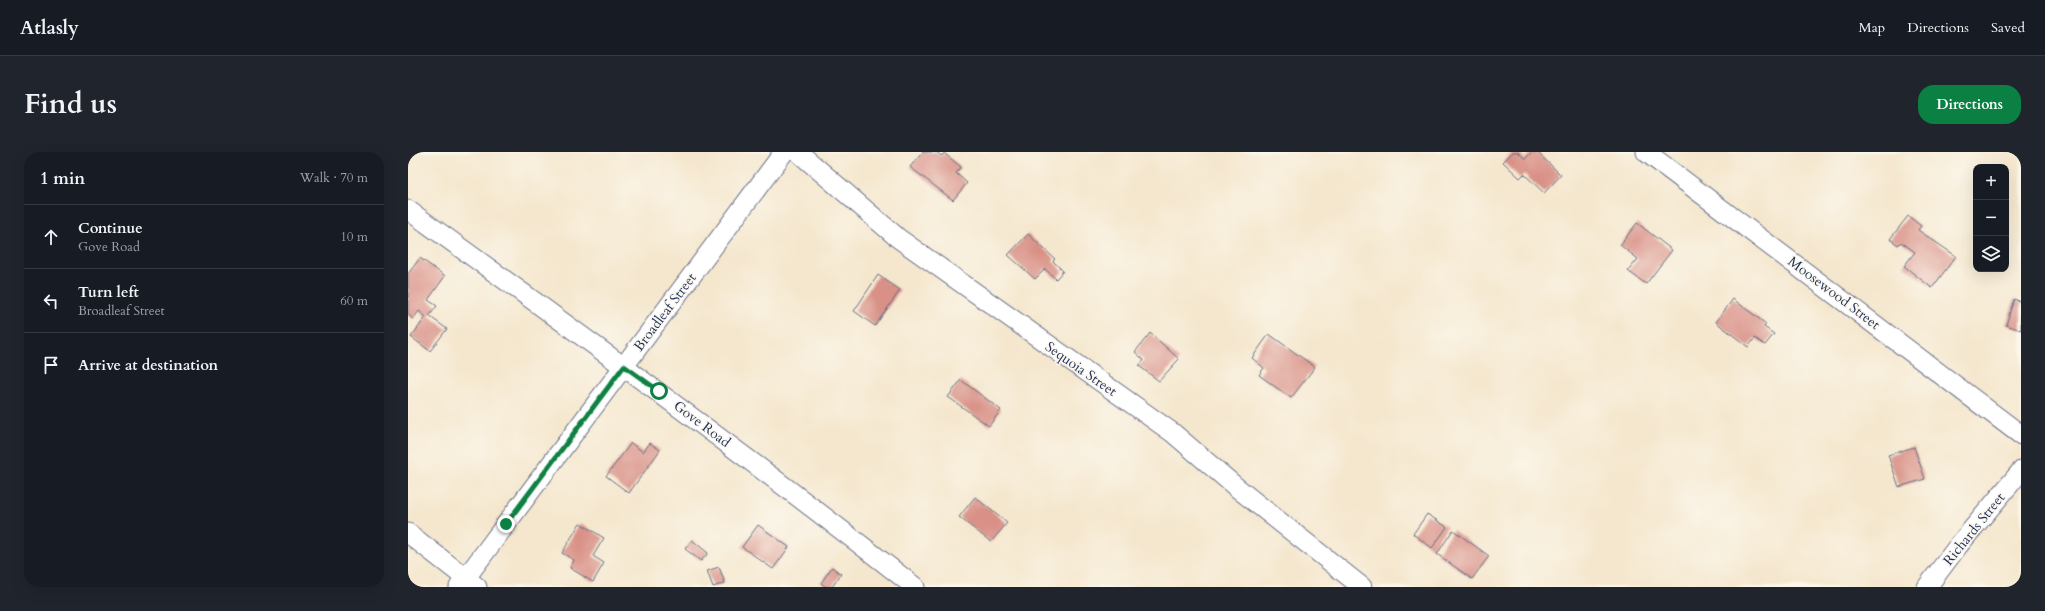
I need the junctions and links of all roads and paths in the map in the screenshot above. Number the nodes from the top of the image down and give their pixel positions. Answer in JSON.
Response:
{"nodes":[{"id":1,"x":784,"y":152,"type":"edge"},
{"id":2,"x":798,"y":152,"type":"edge"},
{"id":3,"x":1646,"y":152,"type":"edge"},
{"id":4,"x":408,"y":210,"type":"edge"},
{"id":5,"x":624,"y":366,"type":"junction"},
{"id":6,"x":2021,"y":435,"type":"edge"},
{"id":7,"x":2021,"y":471,"type":"edge"},
{"id":8,"x":408,"y":533,"type":"edge"},
{"id":9,"x":467,"y":584,"type":"edge"},
{"id":10,"x":915,"y":587,"type":"edge"},
{"id":11,"x":1362,"y":587,"type":"edge"},
{"id":12,"x":1927,"y":587,"type":"edge"}],
"edges":[{"from":1,"to":5,"type":"street","name":"Broadleaf Street"},
{"from":2,"to":11,"type":"street","name":"Sequoia Street"},
{"from":3,"to":6,"type":"street","name":"Moosewood Street"},
{"from":4,"to":5,"type":"street","name":"Gove Road"},
{"from":5,"to":9,"type":"street","name":"Broadleaf Street"},
{"from":5,"to":10,"type":"street","name":"Gove Road"},
{"from":7,"to":12,"type":"street","name":"Richards Street"},
{"from":8,"to":9,"type":"street"}]}
